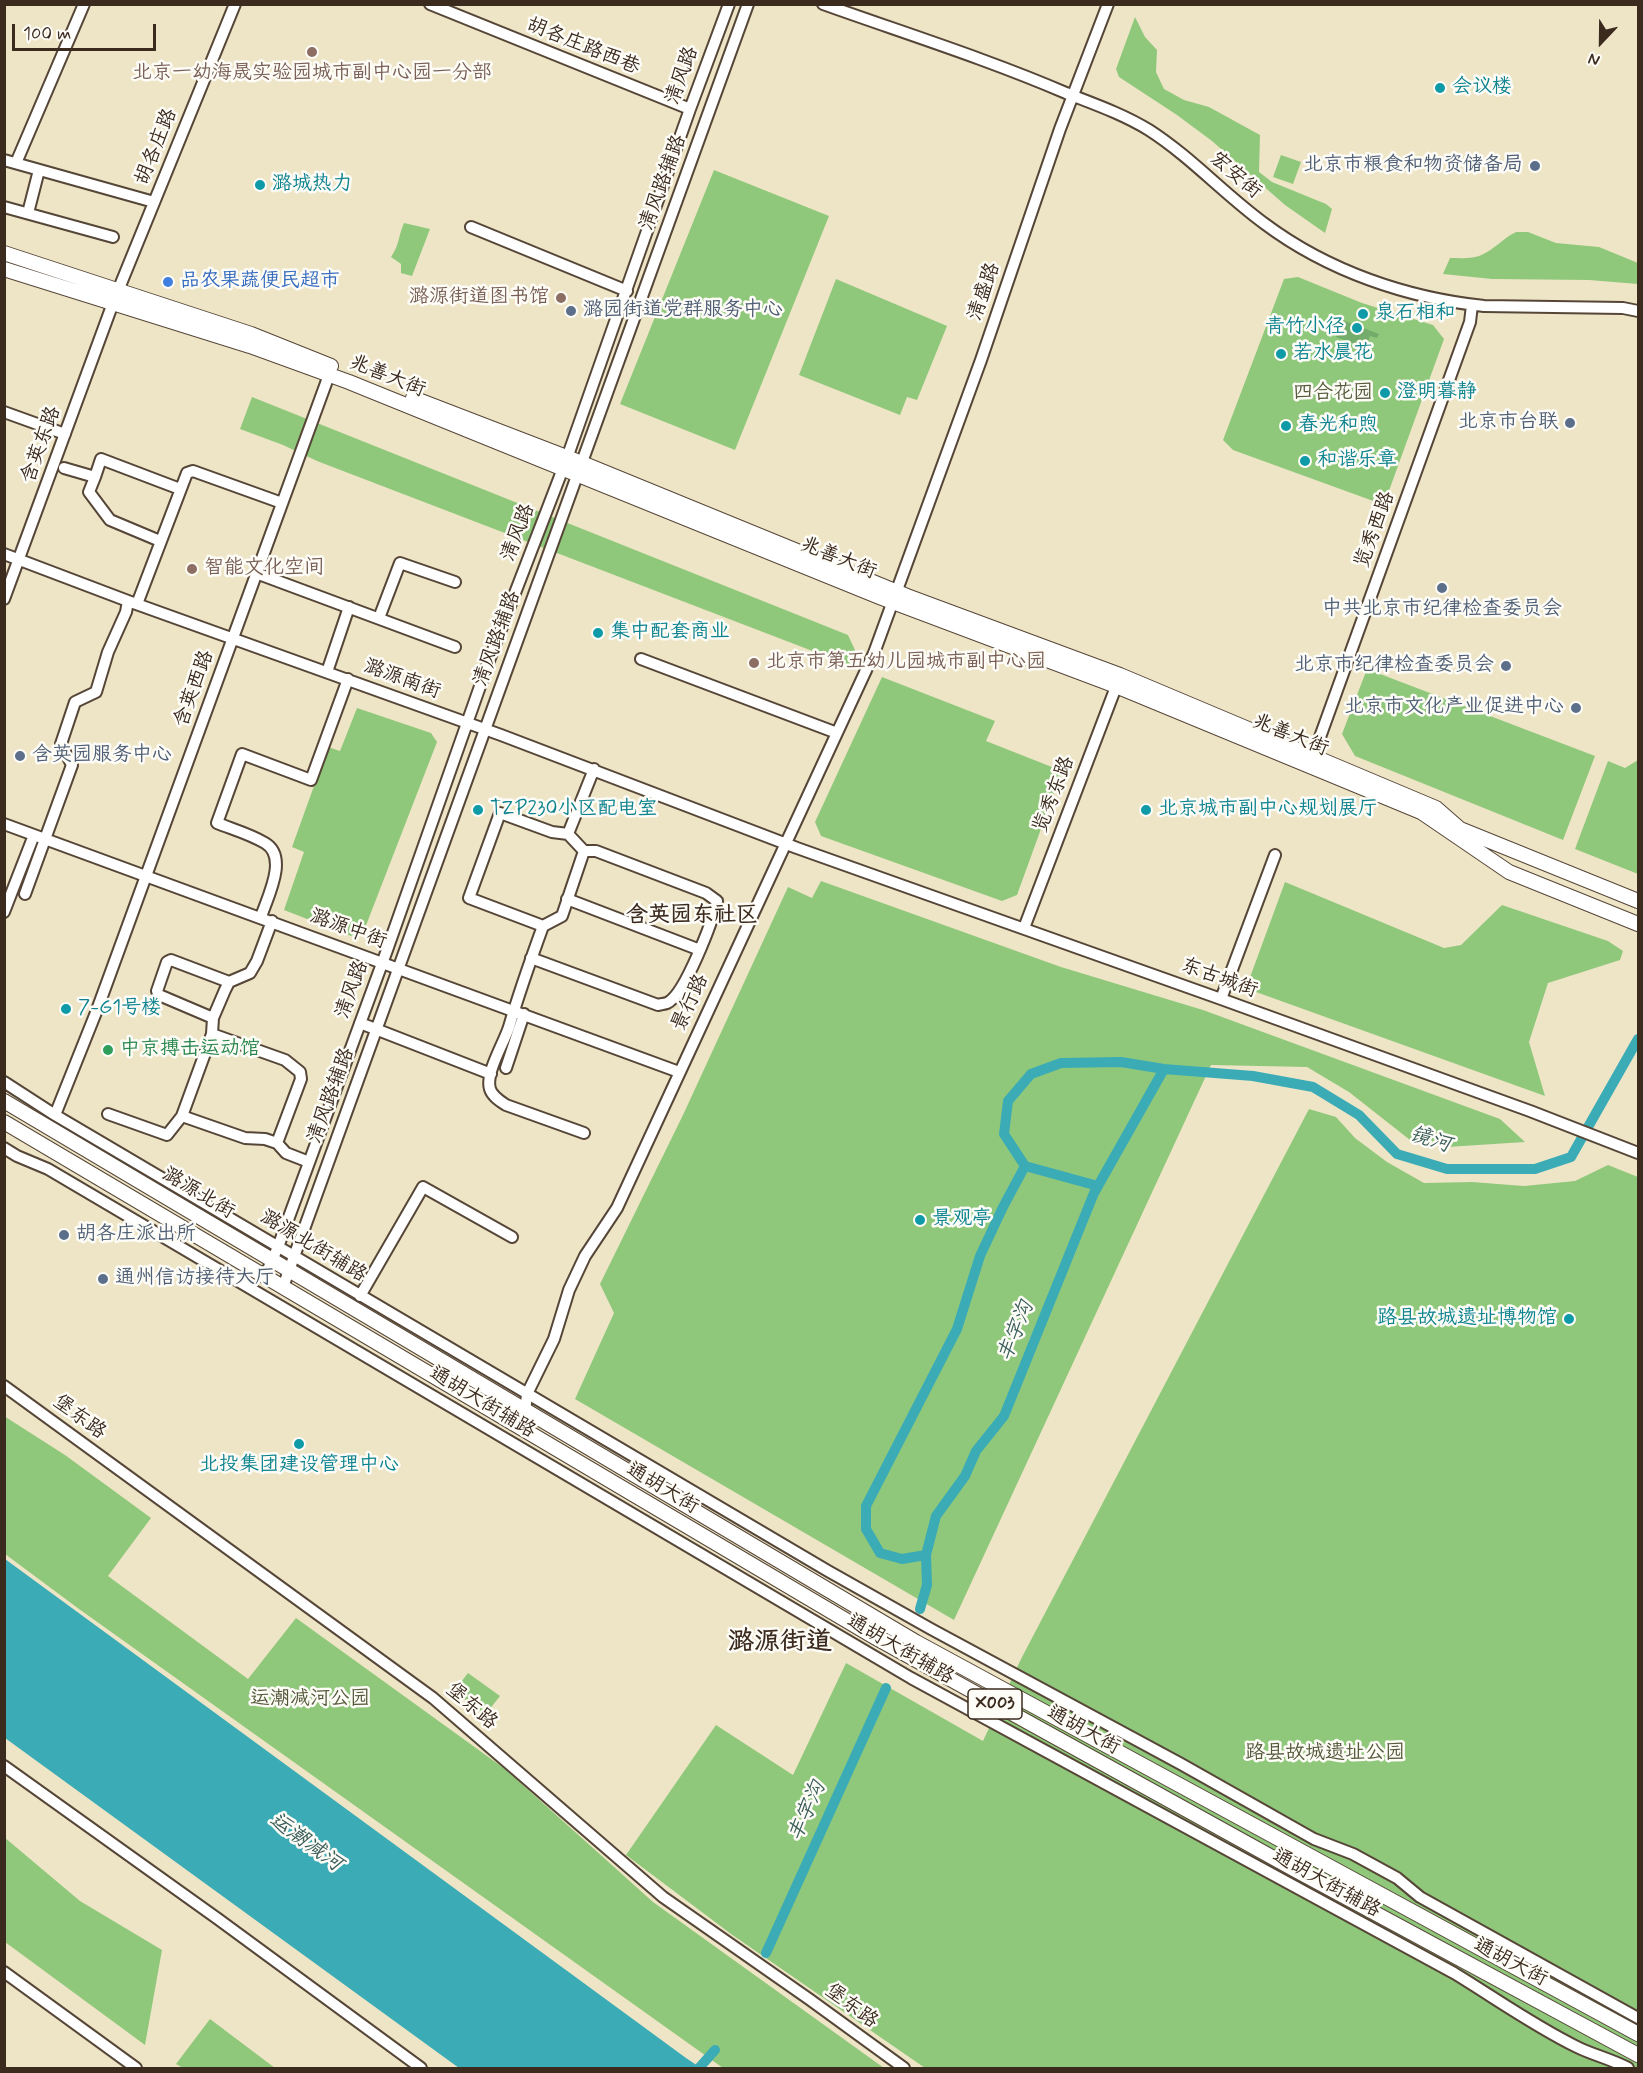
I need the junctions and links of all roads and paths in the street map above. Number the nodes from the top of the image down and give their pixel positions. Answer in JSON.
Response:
{"nodes":[{"id":1,"x":84,"y":4,"type":"edge"},
{"id":2,"x":235,"y":4,"type":"edge"},
{"id":3,"x":430,"y":4,"type":"edge"},
{"id":4,"x":729,"y":4,"type":"edge"},
{"id":5,"x":748,"y":4,"type":"edge"},
{"id":6,"x":823,"y":4,"type":"edge"},
{"id":7,"x":1108,"y":4,"type":"edge"},
{"id":8,"x":1074,"y":96,"type":"junction"},
{"id":9,"x":690,"y":109,"type":"junction"},
{"id":10,"x":4,"y":160,"type":"edge"},
{"id":11,"x":16,"y":163,"type":"junction"},
{"id":12,"x":39,"y":170,"type":"junction"},
{"id":13,"x":154,"y":202,"type":"junction"},
{"id":14,"x":4,"y":207,"type":"edge"},
{"id":15,"x":27,"y":213,"type":"junction"},
{"id":16,"x":471,"y":227,"type":"dead end"},
{"id":17,"x":113,"y":237,"type":"dead end"},
{"id":18,"x":4,"y":253,"type":"edge"},
{"id":19,"x":4,"y":269,"type":"edge"},
{"id":20,"x":627,"y":291,"type":"junction"},
{"id":21,"x":115,"y":296,"type":"junction"},
{"id":22,"x":1472,"y":305,"type":"junction"},
{"id":23,"x":1638,"y":311,"type":"edge"},
{"id":24,"x":329,"y":375,"type":"junction"},
{"id":25,"x":4,"y":412,"type":"edge"},
{"id":26,"x":65,"y":434,"type":"junction"},
{"id":27,"x":565,"y":463,"type":"junction"},
{"id":28,"x":64,"y":468,"type":"dead end"},
{"id":29,"x":580,"y":469,"type":"junction"},
{"id":30,"x":95,"y":477,"type":"junction"},
{"id":31,"x":180,"y":489,"type":"junction"},
{"id":32,"x":282,"y":503,"type":"junction"},
{"id":33,"x":160,"y":541,"type":"junction"},
{"id":34,"x":4,"y":554,"type":"edge"},
{"id":35,"x":19,"y":559,"type":"junction"},
{"id":36,"x":256,"y":573,"type":"junction"},
{"id":37,"x":455,"y":582,"type":"dead end"},
{"id":38,"x":894,"y":596,"type":"junction"},
{"id":39,"x":4,"y":599,"type":"edge"},
{"id":40,"x":133,"y":603,"type":"junction"},
{"id":41,"x":349,"y":607,"type":"junction"},
{"id":42,"x":379,"y":618,"type":"junction"},
{"id":43,"x":232,"y":637,"type":"junction"},
{"id":44,"x":455,"y":647,"type":"dead end"},
{"id":45,"x":641,"y":659,"type":"dead end"},
{"id":46,"x":327,"y":672,"type":"junction"},
{"id":47,"x":348,"y":679,"type":"junction"},
{"id":48,"x":1118,"y":681,"type":"junction"},
{"id":49,"x":467,"y":723,"type":"junction"},
{"id":50,"x":485,"y":729,"type":"junction"},
{"id":51,"x":837,"y":733,"type":"junction"},
{"id":52,"x":1312,"y":760,"type":"junction"},
{"id":53,"x":594,"y":769,"type":"junction"},
{"id":54,"x":4,"y":824,"type":"edge"},
{"id":55,"x":568,"y":834,"type":"junction"},
{"id":56,"x":34,"y":835,"type":"junction"},
{"id":57,"x":46,"y":839,"type":"junction"},
{"id":58,"x":785,"y":843,"type":"junction"},
{"id":59,"x":584,"y":851,"type":"junction"},
{"id":60,"x":1275,"y":855,"type":"dead end"},
{"id":61,"x":146,"y":876,"type":"junction"},
{"id":62,"x":26,"y":894,"type":"dead end"},
{"id":63,"x":567,"y":899,"type":"junction"},
{"id":64,"x":1637,"y":901,"type":"edge"},
{"id":65,"x":4,"y":912,"type":"edge"},
{"id":66,"x":261,"y":917,"type":"junction"},
{"id":67,"x":272,"y":921,"type":"junction"},
{"id":68,"x":1633,"y":922,"type":"edge"},
{"id":69,"x":543,"y":926,"type":"junction"},
{"id":70,"x":1024,"y":928,"type":"junction"},
{"id":71,"x":700,"y":950,"type":"junction"},
{"id":72,"x":531,"y":958,"type":"junction"},
{"id":73,"x":383,"y":962,"type":"junction"},
{"id":74,"x":398,"y":967,"type":"junction"},
{"id":75,"x":229,"y":982,"type":"junction"},
{"id":76,"x":1221,"y":999,"type":"junction"},
{"id":77,"x":513,"y":1010,"type":"junction"},
{"id":78,"x":524,"y":1014,"type":"junction"},
{"id":79,"x":213,"y":1018,"type":"junction"},
{"id":80,"x":360,"y":1023,"type":"junction"},
{"id":81,"x":375,"y":1029,"type":"junction"},
{"id":82,"x":212,"y":1034,"type":"junction"},
{"id":83,"x":506,"y":1068,"type":"dead end"},
{"id":84,"x":679,"y":1072,"type":"junction"},
{"id":85,"x":491,"y":1074,"type":"junction"},
{"id":86,"x":4,"y":1083,"type":"edge"},
{"id":87,"x":4,"y":1101,"type":"edge"},
{"id":88,"x":108,"y":1114,"type":"dead end"},
{"id":89,"x":56,"y":1115,"type":"junction"},
{"id":90,"x":182,"y":1116,"type":"junction"},
{"id":91,"x":4,"y":1122,"type":"edge"},
{"id":92,"x":584,"y":1133,"type":"dead end"},
{"id":93,"x":277,"y":1143,"type":"junction"},
{"id":94,"x":4,"y":1148,"type":"edge"},
{"id":95,"x":1638,"y":1153,"type":"edge"},
{"id":96,"x":309,"y":1162,"type":"junction"},
{"id":97,"x":512,"y":1237,"type":"dead end"},
{"id":98,"x":278,"y":1247,"type":"junction"},
{"id":99,"x":294,"y":1256,"type":"junction"},
{"id":100,"x":272,"y":1261,"type":"junction"},
{"id":101,"x":289,"y":1270,"type":"junction"},
{"id":102,"x":265,"y":1276,"type":"junction"},
{"id":103,"x":283,"y":1287,"type":"junction"},
{"id":104,"x":360,"y":1296,"type":"junction"},
{"id":105,"x":372,"y":1321,"type":"joint"},
{"id":106,"x":419,"y":1331,"type":"joint"},
{"id":107,"x":363,"y":1334,"type":"joint"},
{"id":108,"x":4,"y":1386,"type":"edge"},
{"id":109,"x":527,"y":1394,"type":"junction"},
{"id":110,"x":525,"y":1411,"type":"junction"},
{"id":111,"x":523,"y":1430,"type":"junction"},
{"id":112,"x":4,"y":1766,"type":"edge"},
{"id":113,"x":4,"y":1972,"type":"edge"},
{"id":114,"x":1638,"y":2018,"type":"edge"},
{"id":115,"x":1638,"y":2034,"type":"edge"},
{"id":116,"x":1638,"y":2055,"type":"edge"},
{"id":117,"x":136,"y":2068,"type":"edge"},
{"id":118,"x":421,"y":2068,"type":"edge"},
{"id":119,"x":904,"y":2068,"type":"edge"},
{"id":120,"x":1628,"y":2068,"type":"edge"}],
"edges":[{"from":1,"to":11,"type":"street"},
{"from":2,"to":13,"type":"street","name":"胡各庄路"},
{"from":3,"to":9,"type":"street","name":"胡各庄路西巷"},
{"from":4,"to":9,"type":"street","name":"清风路"},
{"from":5,"to":29,"type":"street","name":"清风路辅路"},
{"from":6,"to":8,"type":"street","name":"宏安街"},
{"from":7,"to":8,"type":"street","name":"清盛路"},
{"from":8,"to":22,"type":"street","name":"宏安街"},
{"from":8,"to":38,"type":"street","name":"清盛路"},
{"from":9,"to":20,"type":"street","name":"清风路"},
{"from":10,"to":11,"type":"street"},
{"from":11,"to":12,"type":"street"},
{"from":12,"to":13,"type":"street"},
{"from":12,"to":15,"type":"street"},
{"from":13,"to":21,"type":"street","name":"胡各庄路"},
{"from":14,"to":15,"type":"street"},
{"from":15,"to":17,"type":"street"},
{"from":16,"to":20,"type":"street"},
{"from":18,"to":21,"type":"main road","name":"兆善大街"},
{"from":19,"to":21,"type":"main road","name":"兆善大街"},
{"from":20,"to":27,"type":"street","name":"清风路"},
{"from":21,"to":24,"type":"main road","name":"兆善大街"},
{"from":21,"to":26,"type":"street","name":"含英东路"},
{"from":21,"to":27,"type":"main road","name":"兆善大街"},
{"from":22,"to":23,"type":"street","name":"宏安街"},
{"from":22,"to":52,"type":"street","name":"览秀西路"},
{"from":24,"to":27,"type":"main road","name":"兆善大街"},
{"from":24,"to":32,"type":"street","name":"含英西路"},
{"from":25,"to":26,"type":"street"},
{"from":26,"to":35,"type":"street","name":"含英东路"},
{"from":27,"to":29,"type":"main road","name":"兆善大街"},
{"from":27,"to":49,"type":"street","name":"清风路"},
{"from":28,"to":30,"type":"street"},
{"from":29,"to":38,"type":"main road","name":"兆善大街"},
{"from":29,"to":50,"type":"street","name":"清风路辅路"},
{"from":30,"to":31,"type":"street"},
{"from":30,"to":33,"type":"street"},
{"from":31,"to":32,"type":"street"},
{"from":31,"to":33,"type":"street"},
{"from":32,"to":36,"type":"street","name":"含英西路"},
{"from":33,"to":40,"type":"street"},
{"from":34,"to":35,"type":"street","name":"潞源南街"},
{"from":35,"to":39,"type":"street","name":"含英东路"},
{"from":35,"to":40,"type":"street","name":"潞源南街"},
{"from":36,"to":41,"type":"street"},
{"from":36,"to":43,"type":"street","name":"含英西路"},
{"from":37,"to":42,"type":"street"},
{"from":38,"to":48,"type":"main road","name":"兆善大街"},
{"from":38,"to":51,"type":"street","name":"景行路"},
{"from":40,"to":43,"type":"street","name":"潞源南街"},
{"from":40,"to":57,"type":"street"},
{"from":41,"to":42,"type":"street"},
{"from":41,"to":46,"type":"street"},
{"from":42,"to":44,"type":"street"},
{"from":43,"to":46,"type":"street","name":"潞源南街"},
{"from":43,"to":61,"type":"street","name":"含英西路"},
{"from":45,"to":51,"type":"street"},
{"from":46,"to":47,"type":"street","name":"潞源南街"},
{"from":47,"to":49,"type":"street","name":"潞源南街"},
{"from":47,"to":66,"type":"street"},
{"from":48,"to":52,"type":"main road","name":"兆善大街"},
{"from":48,"to":70,"type":"street","name":"览秀东路"},
{"from":49,"to":50,"type":"street","name":"潞源南街"},
{"from":49,"to":73,"type":"street","name":"清风路"},
{"from":50,"to":53,"type":"street","name":"潞源南街"},
{"from":50,"to":74,"type":"street","name":"清风路辅路"},
{"from":51,"to":58,"type":"street","name":"景行路"},
{"from":52,"to":64,"type":"main road","name":"兆善大街"},
{"from":52,"to":68,"type":"main road","name":"兆善大街"},
{"from":53,"to":55,"type":"street"},
{"from":53,"to":58,"type":"street","name":"潞源南街"},
{"from":54,"to":56,"type":"street","name":"潞源中街"},
{"from":55,"to":59,"type":"street"},
{"from":55,"to":69,"type":"street"},
{"from":56,"to":57,"type":"street","name":"潞源中街"},
{"from":56,"to":65,"type":"street"},
{"from":57,"to":61,"type":"street","name":"潞源中街"},
{"from":57,"to":62,"type":"street"},
{"from":58,"to":70,"type":"street","name":"东古城街"},
{"from":58,"to":84,"type":"street","name":"景行路"},
{"from":59,"to":63,"type":"street"},
{"from":59,"to":71,"type":"street"},
{"from":60,"to":76,"type":"street"},
{"from":61,"to":66,"type":"street","name":"潞源中街"},
{"from":61,"to":89,"type":"street","name":"含英西路"},
{"from":63,"to":69,"type":"street"},
{"from":63,"to":71,"type":"street"},
{"from":66,"to":67,"type":"street","name":"潞源中街"},
{"from":67,"to":73,"type":"street","name":"潞源中街"},
{"from":67,"to":75,"type":"street"},
{"from":69,"to":72,"type":"street"},
{"from":70,"to":76,"type":"street","name":"东古城街"},
{"from":71,"to":72,"type":"street"},
{"from":72,"to":77,"type":"street"},
{"from":73,"to":74,"type":"street","name":"潞源中街"},
{"from":73,"to":80,"type":"street","name":"清风路"},
{"from":74,"to":77,"type":"street","name":"潞源中街"},
{"from":74,"to":81,"type":"street","name":"清风路辅路"},
{"from":75,"to":79,"type":"street"},
{"from":75,"to":79,"type":"street"},
{"from":76,"to":95,"type":"street","name":"东古城街"},
{"from":77,"to":78,"type":"street","name":"潞源中街"},
{"from":77,"to":85,"type":"street"},
{"from":78,"to":83,"type":"street"},
{"from":78,"to":84,"type":"street","name":"潞源中街"},
{"from":79,"to":82,"type":"street"},
{"from":80,"to":81,"type":"street"},
{"from":80,"to":96,"type":"street","name":"清风路"},
{"from":81,"to":85,"type":"street"},
{"from":81,"to":99,"type":"street","name":"清风路辅路"},
{"from":82,"to":90,"type":"street"},
{"from":82,"to":93,"type":"street"},
{"from":84,"to":109,"type":"street","name":"景行路"},
{"from":85,"to":92,"type":"street"},
{"from":86,"to":89,"type":"street","name":"潞源北街辅路"},
{"from":87,"to":100,"type":"main road","name":"潞源北街","number":"X003"},
{"from":88,"to":90,"type":"street"},
{"from":89,"to":98,"type":"street","name":"潞源北街辅路"},
{"from":90,"to":93,"type":"street"},
{"from":91,"to":102,"type":"main road","name":"潞源北街","number":"X003"},
{"from":93,"to":96,"type":"street"},
{"from":94,"to":120,"type":"street","name":"通胡大街辅路"},
{"from":96,"to":98,"type":"street","name":"清风路"},
{"from":97,"to":104,"type":"street"},
{"from":98,"to":99,"type":"street","name":"潞源北街辅路"},
{"from":98,"to":100,"type":"street","name":"清风路"},
{"from":99,"to":101,"type":"street","name":"清风路辅路"},
{"from":99,"to":104,"type":"street","name":"潞源北街辅路"},
{"from":100,"to":101,"type":"main road","name":"潞源北街","number":"X003"},
{"from":100,"to":102,"type":"street","name":"清风路"},
{"from":101,"to":103,"type":"street","name":"清风路辅路"},
{"from":101,"to":105,"type":"main road","name":"潞源北街","number":"X003"},
{"from":102,"to":103,"type":"main road","name":"潞源北街","number":"X003"},
{"from":103,"to":107,"type":"main road","name":"潞源北街","number":"X003"},
{"from":104,"to":106,"type":"street","name":"潞源北街辅路"},
{"from":105,"to":110,"type":"main road","name":"通胡大街","number":"X003"},
{"from":106,"to":109,"type":"street","name":"通胡大街辅路"},
{"from":107,"to":111,"type":"main road","name":"通胡大街","number":"X003"},
{"from":108,"to":119,"type":"street","name":"堡东路"},
{"from":109,"to":110,"type":"street","name":"景行路"},
{"from":109,"to":114,"type":"street","name":"通胡大街辅路"},
{"from":110,"to":111,"type":"street","name":"景行路"},
{"from":110,"to":115,"type":"main road","name":"通胡大街","number":"X003"},
{"from":111,"to":116,"type":"main road","name":"通胡大街","number":"X003"},
{"from":112,"to":118,"type":"street"},
{"from":113,"to":117,"type":"street"}]}
